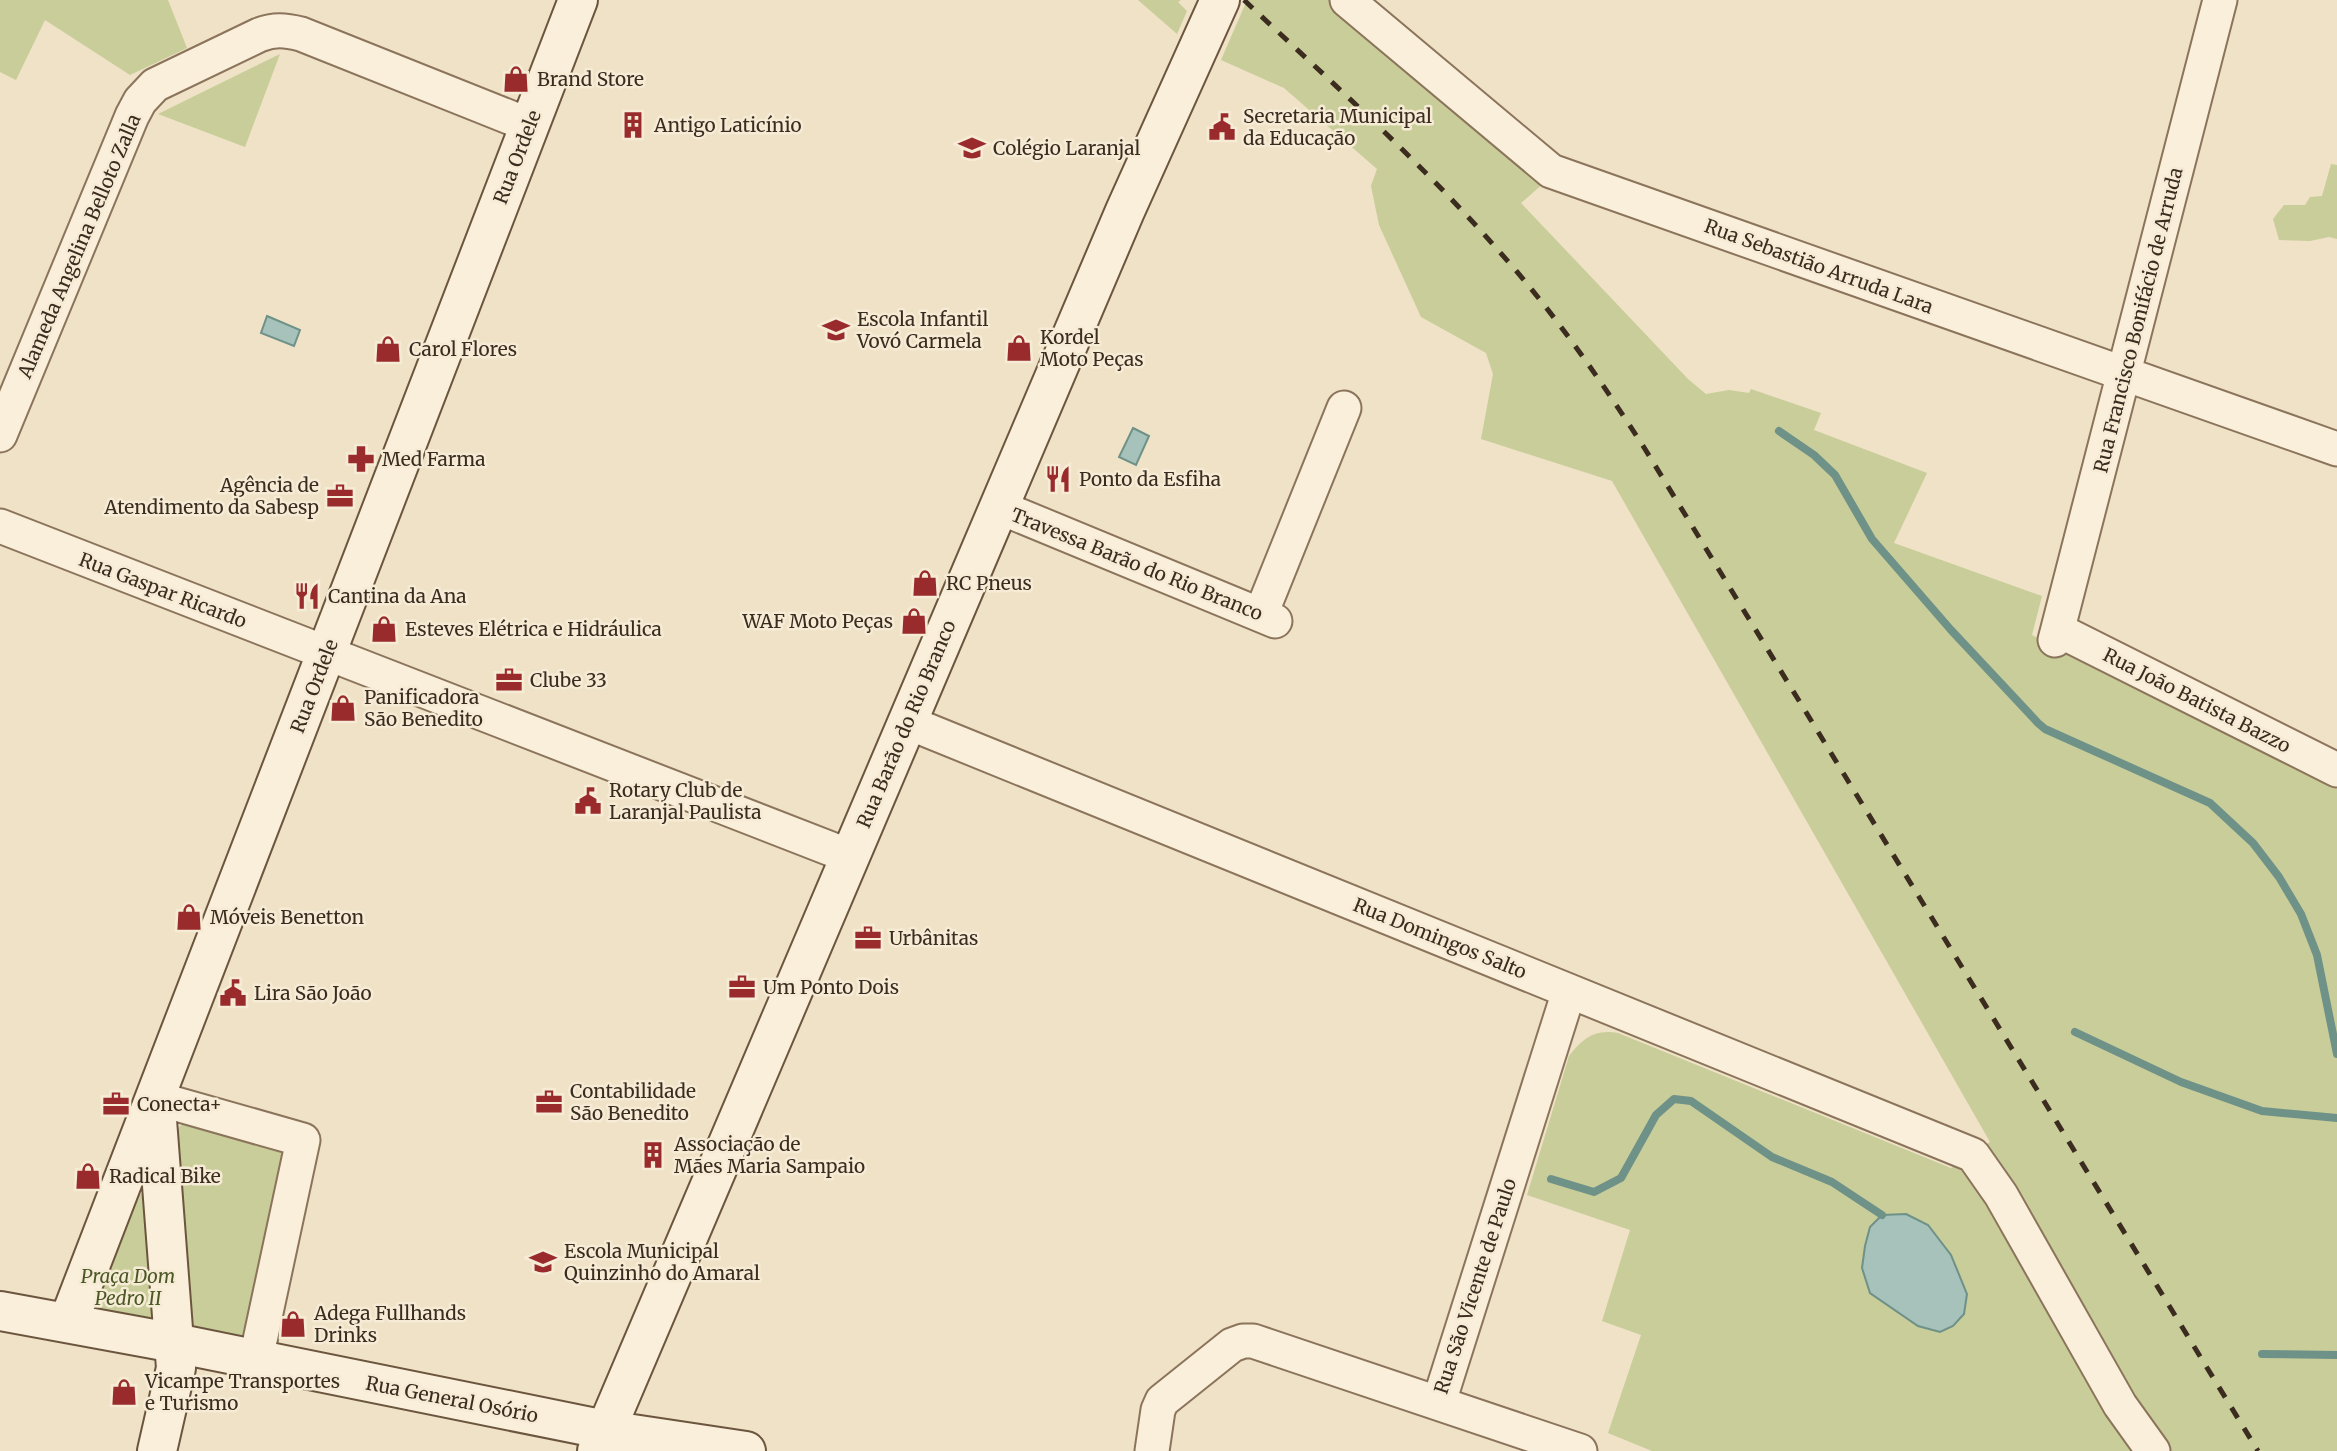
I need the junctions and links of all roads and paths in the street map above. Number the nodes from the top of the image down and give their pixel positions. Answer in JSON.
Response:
{"nodes":[{"id":1,"x":578,"y":0,"type":"edge"},
{"id":2,"x":1347,"y":0,"type":"edge"},
{"id":3,"x":2220,"y":0,"type":"edge"},
{"id":4,"x":1213,"y":17,"type":"edge"},
{"id":5,"x":529,"y":124,"type":"junction"},
{"id":6,"x":2124,"y":374,"type":"junction"},
{"id":7,"x":1344,"y":408,"type":"dead end"},
{"id":8,"x":0,"y":435,"type":"edge"},
{"id":9,"x":2337,"y":449,"type":"edge"},
{"id":10,"x":999,"y":507,"type":"junction"},
{"id":11,"x":0,"y":526,"type":"edge"},
{"id":12,"x":2057,"y":635,"type":"joint"},
{"id":13,"x":326,"y":654,"type":"junction"},
{"id":14,"x":907,"y":722,"type":"junction"},
{"id":15,"x":2337,"y":770,"type":"edge"},
{"id":16,"x":849,"y":856,"type":"junction"},
{"id":17,"x":1569,"y":991,"type":"junction"},
{"id":18,"x":155,"y":1098,"type":"junction"},
{"id":19,"x":0,"y":1311,"type":"edge"},
{"id":20,"x":68,"y":1323,"type":"junction"},
{"id":21,"x":175,"y":1343,"type":"junction"},
{"id":22,"x":256,"y":1359,"type":"junction"},
{"id":23,"x":1438,"y":1402,"type":"junction"},
{"id":24,"x":601,"y":1440,"type":"edge"},
{"id":25,"x":157,"y":1451,"type":"edge"},
{"id":26,"x":746,"y":1451,"type":"edge"},
{"id":27,"x":1152,"y":1451,"type":"edge"},
{"id":28,"x":1580,"y":1451,"type":"edge"},
{"id":29,"x":2153,"y":1451,"type":"edge"}],
"edges":[{"from":1,"to":5,"type":"main road","name":"Rua Ordele"},
{"from":2,"to":6,"type":"street","name":"Rua Sebastião Arruda Lara"},
{"from":3,"to":6,"type":"street","name":"Rua Francisco Bonifácio de Arruda"},
{"from":4,"to":10,"type":"main road","name":"Rua Barão do Rio Branco"},
{"from":5,"to":8,"type":"street","name":"Alameda Angelina Belloto Zalla"},
{"from":5,"to":13,"type":"main road","name":"Rua Ordele"},
{"from":6,"to":9,"type":"street","name":"Rua Sebastião Arruda Lara"},
{"from":6,"to":12,"type":"street","name":"Rua Francisco Bonifácio de Arruda"},
{"from":7,"to":10,"type":"street","name":"Travessa Barão do Rio Branco"},
{"from":10,"to":14,"type":"main road","name":"Rua Barão do Rio Branco"},
{"from":11,"to":13,"type":"street","name":"Rua Gaspar Ricardo"},
{"from":12,"to":15,"type":"street","name":"Rua João Batista Bazzo"},
{"from":13,"to":16,"type":"street","name":"Rua Gaspar Ricardo"},
{"from":13,"to":18,"type":"main road","name":"Rua Ordele"},
{"from":14,"to":16,"type":"main road","name":"Rua Barão do Rio Branco"},
{"from":14,"to":17,"type":"street","name":"Rua Domingos Salto"},
{"from":16,"to":24,"type":"main road","name":"Rua Barão do Rio Branco"},
{"from":17,"to":23,"type":"street","name":"Rua São Vicente de Paulo"},
{"from":17,"to":29,"type":"street","name":"Rua Domingos Salto"},
{"from":18,"to":20,"type":"main road"},
{"from":18,"to":21,"type":"main road"},
{"from":18,"to":22,"type":"street"},
{"from":19,"to":20,"type":"main road","name":"Rua General Osório"},
{"from":20,"to":21,"type":"main road","name":"Rua General Osório"},
{"from":21,"to":22,"type":"main road","name":"Rua General Osório"},
{"from":21,"to":25,"type":"main road"},
{"from":22,"to":24,"type":"main road","name":"Rua General Osório"},
{"from":23,"to":27,"type":"street","name":"Rua São Vicente de Paulo"},
{"from":23,"to":28,"type":"street"},
{"from":24,"to":26,"type":"main road","name":"Rua General Osório"}]}
